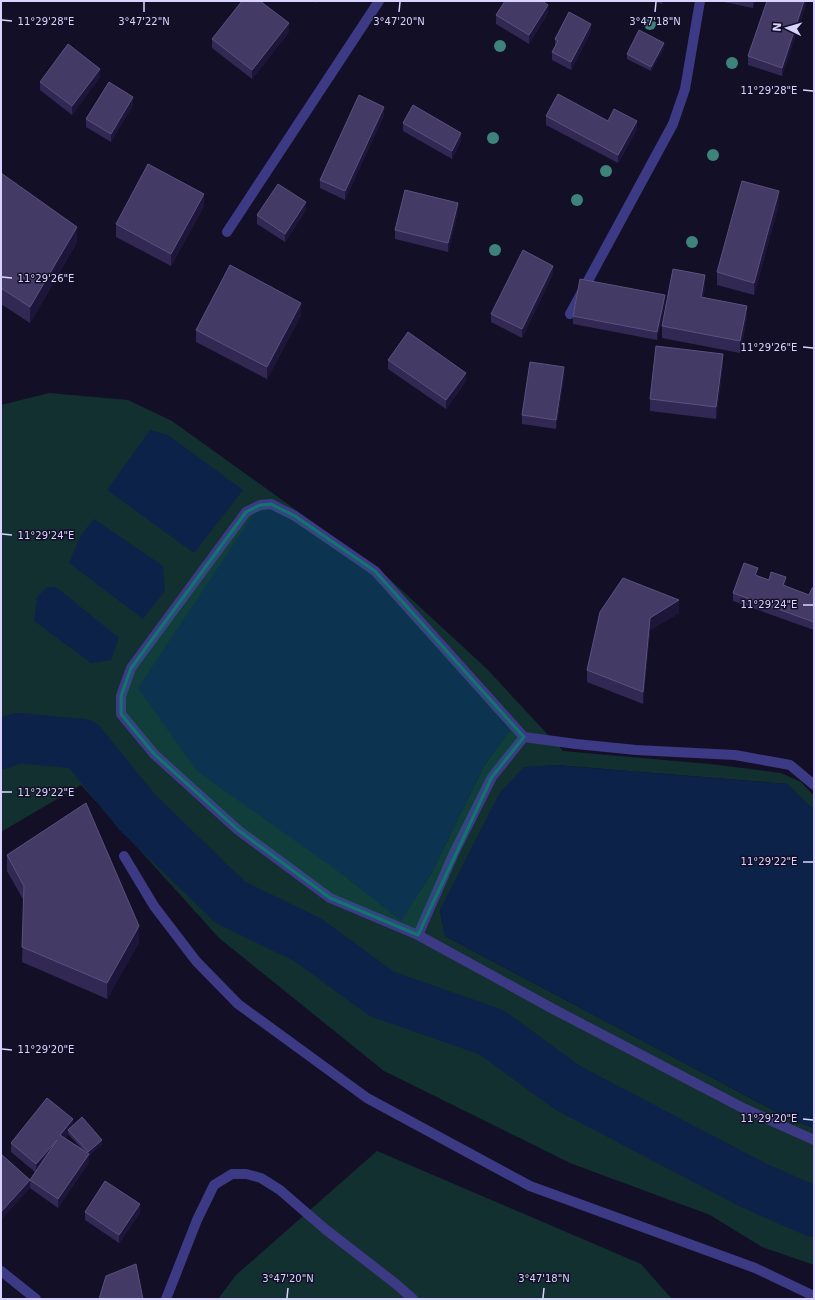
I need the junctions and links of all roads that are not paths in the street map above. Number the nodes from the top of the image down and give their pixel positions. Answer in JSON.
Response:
{"nodes":[{"id":1,"x":379,"y":1,"type":"edge"},
{"id":2,"x":700,"y":1,"type":"edge"},
{"id":3,"x":227,"y":232,"type":"dead end"},
{"id":4,"x":570,"y":314,"type":"dead end"},
{"id":5,"x":524,"y":737,"type":"junction"},
{"id":6,"x":814,"y":785,"type":"edge"},
{"id":7,"x":124,"y":856,"type":"dead end"},
{"id":8,"x":418,"y":936,"type":"junction"},
{"id":9,"x":814,"y":1140,"type":"edge"},
{"id":10,"x":1,"y":1271,"type":"edge"},
{"id":11,"x":814,"y":1296,"type":"edge"},
{"id":12,"x":36,"y":1299,"type":"edge"},
{"id":13,"x":166,"y":1299,"type":"edge"},
{"id":14,"x":413,"y":1299,"type":"edge"}],
"edges":[{"from":1,"to":3,"type":"street"},
{"from":2,"to":4,"type":"street"},
{"from":5,"to":6,"type":"street"},
{"from":5,"to":8,"type":"street"},
{"from":5,"to":8,"type":"street"},
{"from":7,"to":11,"type":"street"},
{"from":8,"to":9,"type":"street"},
{"from":10,"to":12,"type":"street"},
{"from":13,"to":14,"type":"street"}]}
